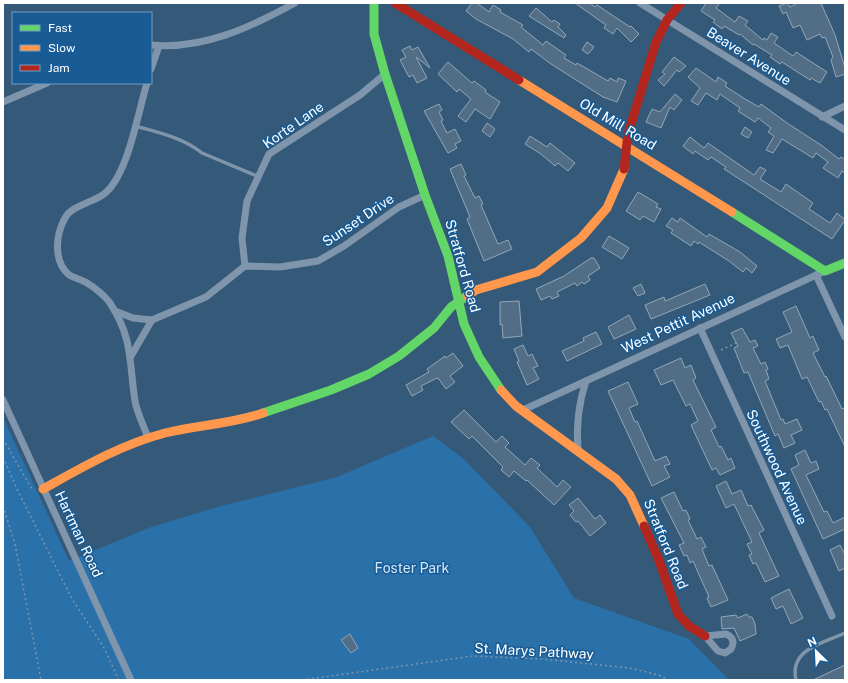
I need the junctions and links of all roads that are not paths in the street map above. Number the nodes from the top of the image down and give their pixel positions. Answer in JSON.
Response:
{"nodes":[{"id":1,"x":295,"y":3,"type":"edge"},
{"id":2,"x":374,"y":3,"type":"edge"},
{"id":3,"x":395,"y":3,"type":"edge"},
{"id":4,"x":640,"y":3,"type":"edge"},
{"id":5,"x":681,"y":3,"type":"edge"},
{"id":6,"x":667,"y":20,"type":"junction"},
{"id":7,"x":152,"y":45,"type":"edge"},
{"id":8,"x":159,"y":46,"type":"junction"},
{"id":9,"x":152,"y":66,"type":"edge"},
{"id":10,"x":385,"y":74,"type":"junction"},
{"id":11,"x":45,"y":84,"type":"edge"},
{"id":12,"x":147,"y":84,"type":"edge"},
{"id":13,"x":3,"y":102,"type":"edge"},
{"id":14,"x":845,"y":106,"type":"edge"},
{"id":15,"x":822,"y":117,"type":"junction"},
{"id":16,"x":134,"y":126,"type":"junction"},
{"id":17,"x":845,"y":130,"type":"edge"},
{"id":18,"x":627,"y":147,"type":"junction"},
{"id":19,"x":257,"y":176,"type":"junction"},
{"id":20,"x":425,"y":195,"type":"junction"},
{"id":21,"x":845,"y":263,"type":"edge"},
{"id":22,"x":244,"y":266,"type":"junction"},
{"id":23,"x":820,"y":273,"type":"junction"},
{"id":24,"x":458,"y":301,"type":"junction"},
{"id":25,"x":115,"y":311,"type":"junction"},
{"id":26,"x":152,"y":320,"type":"junction"},
{"id":27,"x":700,"y":328,"type":"junction"},
{"id":28,"x":845,"y":337,"type":"edge"},
{"id":29,"x":131,"y":356,"type":"junction"},
{"id":30,"x":586,"y":381,"type":"junction"},
{"id":31,"x":3,"y":400,"type":"edge"},
{"id":32,"x":523,"y":410,"type":"junction"},
{"id":33,"x":148,"y":438,"type":"junction"},
{"id":34,"x":578,"y":450,"type":"junction"},
{"id":35,"x":44,"y":492,"type":"junction"},
{"id":36,"x":832,"y":616,"type":"dead end"},
{"id":37,"x":845,"y":633,"type":"edge"},
{"id":38,"x":705,"y":636,"type":"dead end"},
{"id":39,"x":131,"y":680,"type":"edge"},
{"id":40,"x":796,"y":680,"type":"edge"}],
"edges":[{"from":1,"to":8,"type":"street"},
{"from":2,"to":10,"type":"street","name":"Stratford Road"},
{"from":3,"to":18,"type":"street","name":"Old Mill Road"},
{"from":4,"to":6,"type":"street","name":"Beaver Avenue"},
{"from":5,"to":6,"type":"street"},
{"from":6,"to":15,"type":"street","name":"Beaver Avenue"},
{"from":6,"to":18,"type":"street"},
{"from":7,"to":8,"type":"street"},
{"from":8,"to":9,"type":"street"},
{"from":10,"to":19,"type":"street","name":"Korte Lane"},
{"from":10,"to":20,"type":"street","name":"Stratford Road"},
{"from":11,"to":13,"type":"street"},
{"from":12,"to":16,"type":"street"},
{"from":14,"to":15,"type":"street"},
{"from":15,"to":17,"type":"street","name":"Beaver Avenue"},
{"from":16,"to":19,"type":"lane"},
{"from":16,"to":25,"type":"street"},
{"from":18,"to":23,"type":"street","name":"Old Mill Road"},
{"from":18,"to":24,"type":"street"},
{"from":19,"to":22,"type":"street","name":"Korte Lane"},
{"from":20,"to":22,"type":"street","name":"Sunset Drive"},
{"from":20,"to":24,"type":"street","name":"Stratford Road"},
{"from":21,"to":23,"type":"street","name":"West Pettit Avenue"},
{"from":22,"to":26,"type":"street"},
{"from":23,"to":27,"type":"street","name":"West Pettit Avenue"},
{"from":23,"to":28,"type":"street"},
{"from":24,"to":32,"type":"street","name":"Stratford Road"},
{"from":24,"to":33,"type":"street"},
{"from":25,"to":26,"type":"street"},
{"from":25,"to":29,"type":"street"},
{"from":26,"to":29,"type":"street"},
{"from":27,"to":30,"type":"street","name":"West Pettit Avenue"},
{"from":27,"to":36,"type":"street","name":"Southwood Avenue"},
{"from":29,"to":33,"type":"street"},
{"from":30,"to":32,"type":"street","name":"West Pettit Avenue"},
{"from":30,"to":34,"type":"street"},
{"from":31,"to":35,"type":"street","name":"Hartman Road"},
{"from":32,"to":34,"type":"street","name":"Stratford Road"},
{"from":33,"to":35,"type":"street"},
{"from":34,"to":38,"type":"street","name":"Stratford Road"},
{"from":35,"to":39,"type":"street","name":"Hartman Road"},
{"from":37,"to":40,"type":"lane"}]}
